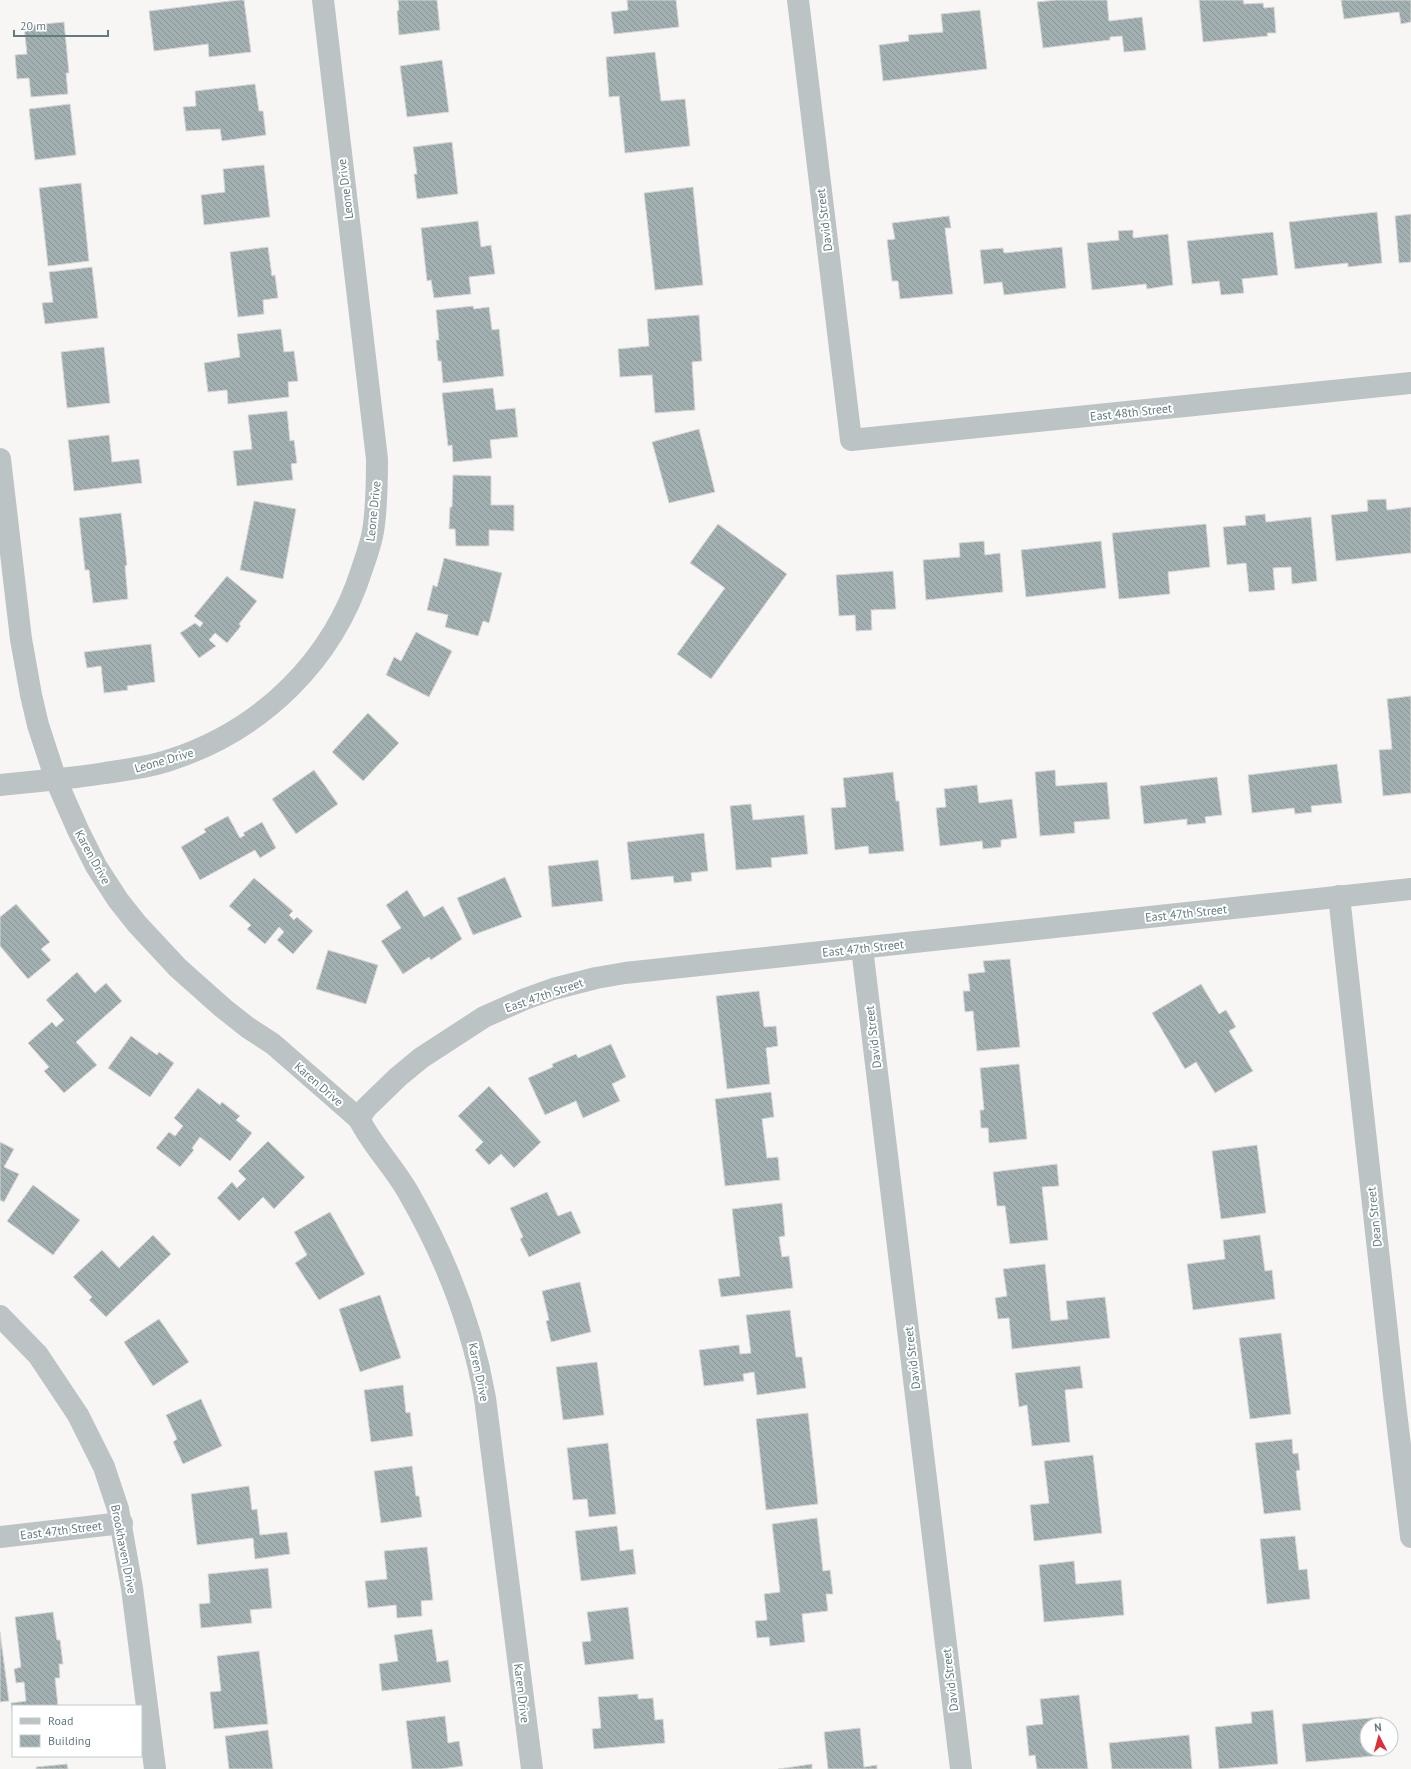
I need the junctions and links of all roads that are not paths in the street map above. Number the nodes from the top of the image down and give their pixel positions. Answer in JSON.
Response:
{"nodes":[{"id":1,"x":323,"y":0,"type":"edge"},
{"id":2,"x":798,"y":0,"type":"edge"},
{"id":3,"x":1411,"y":383,"type":"edge"},
{"id":4,"x":851,"y":440,"type":"joint"},
{"id":5,"x":0,"y":459,"type":"edge"},
{"id":6,"x":56,"y":780,"type":"junction"},
{"id":7,"x":0,"y":785,"type":"edge"},
{"id":8,"x":1411,"y":888,"type":"edge"},
{"id":9,"x":1339,"y":896,"type":"junction"},
{"id":10,"x":862,"y":948,"type":"junction"},
{"id":11,"x":359,"y":1119,"type":"junction"},
{"id":12,"x":0,"y":1316,"type":"edge"},
{"id":13,"x":122,"y":1523,"type":"junction"},
{"id":14,"x":0,"y":1537,"type":"edge"},
{"id":15,"x":1411,"y":1537,"type":"edge"},
{"id":16,"x":155,"y":1769,"type":"edge"},
{"id":17,"x":532,"y":1769,"type":"edge"},
{"id":18,"x":961,"y":1769,"type":"edge"}],
"edges":[{"from":1,"to":6,"type":"street","name":"Leone Drive"},
{"from":2,"to":4,"type":"street","name":"David Street"},
{"from":3,"to":4,"type":"street","name":"East 48th Street"},
{"from":5,"to":6,"type":"street","name":"Karen Drive"},
{"from":6,"to":7,"type":"street","name":"Leone Drive"},
{"from":6,"to":11,"type":"street","name":"Karen Drive"},
{"from":8,"to":9,"type":"street","name":"East 47th Street"},
{"from":9,"to":10,"type":"street","name":"East 47th Street"},
{"from":9,"to":15,"type":"street","name":"Dean Street"},
{"from":10,"to":11,"type":"street","name":"East 47th Street"},
{"from":10,"to":18,"type":"street","name":"David Street"},
{"from":11,"to":17,"type":"street","name":"Karen Drive"},
{"from":12,"to":13,"type":"street","name":"Brookhaven Drive"},
{"from":13,"to":14,"type":"street","name":"East 47th Street"},
{"from":13,"to":16,"type":"street","name":"Brookhaven Drive"}]}
